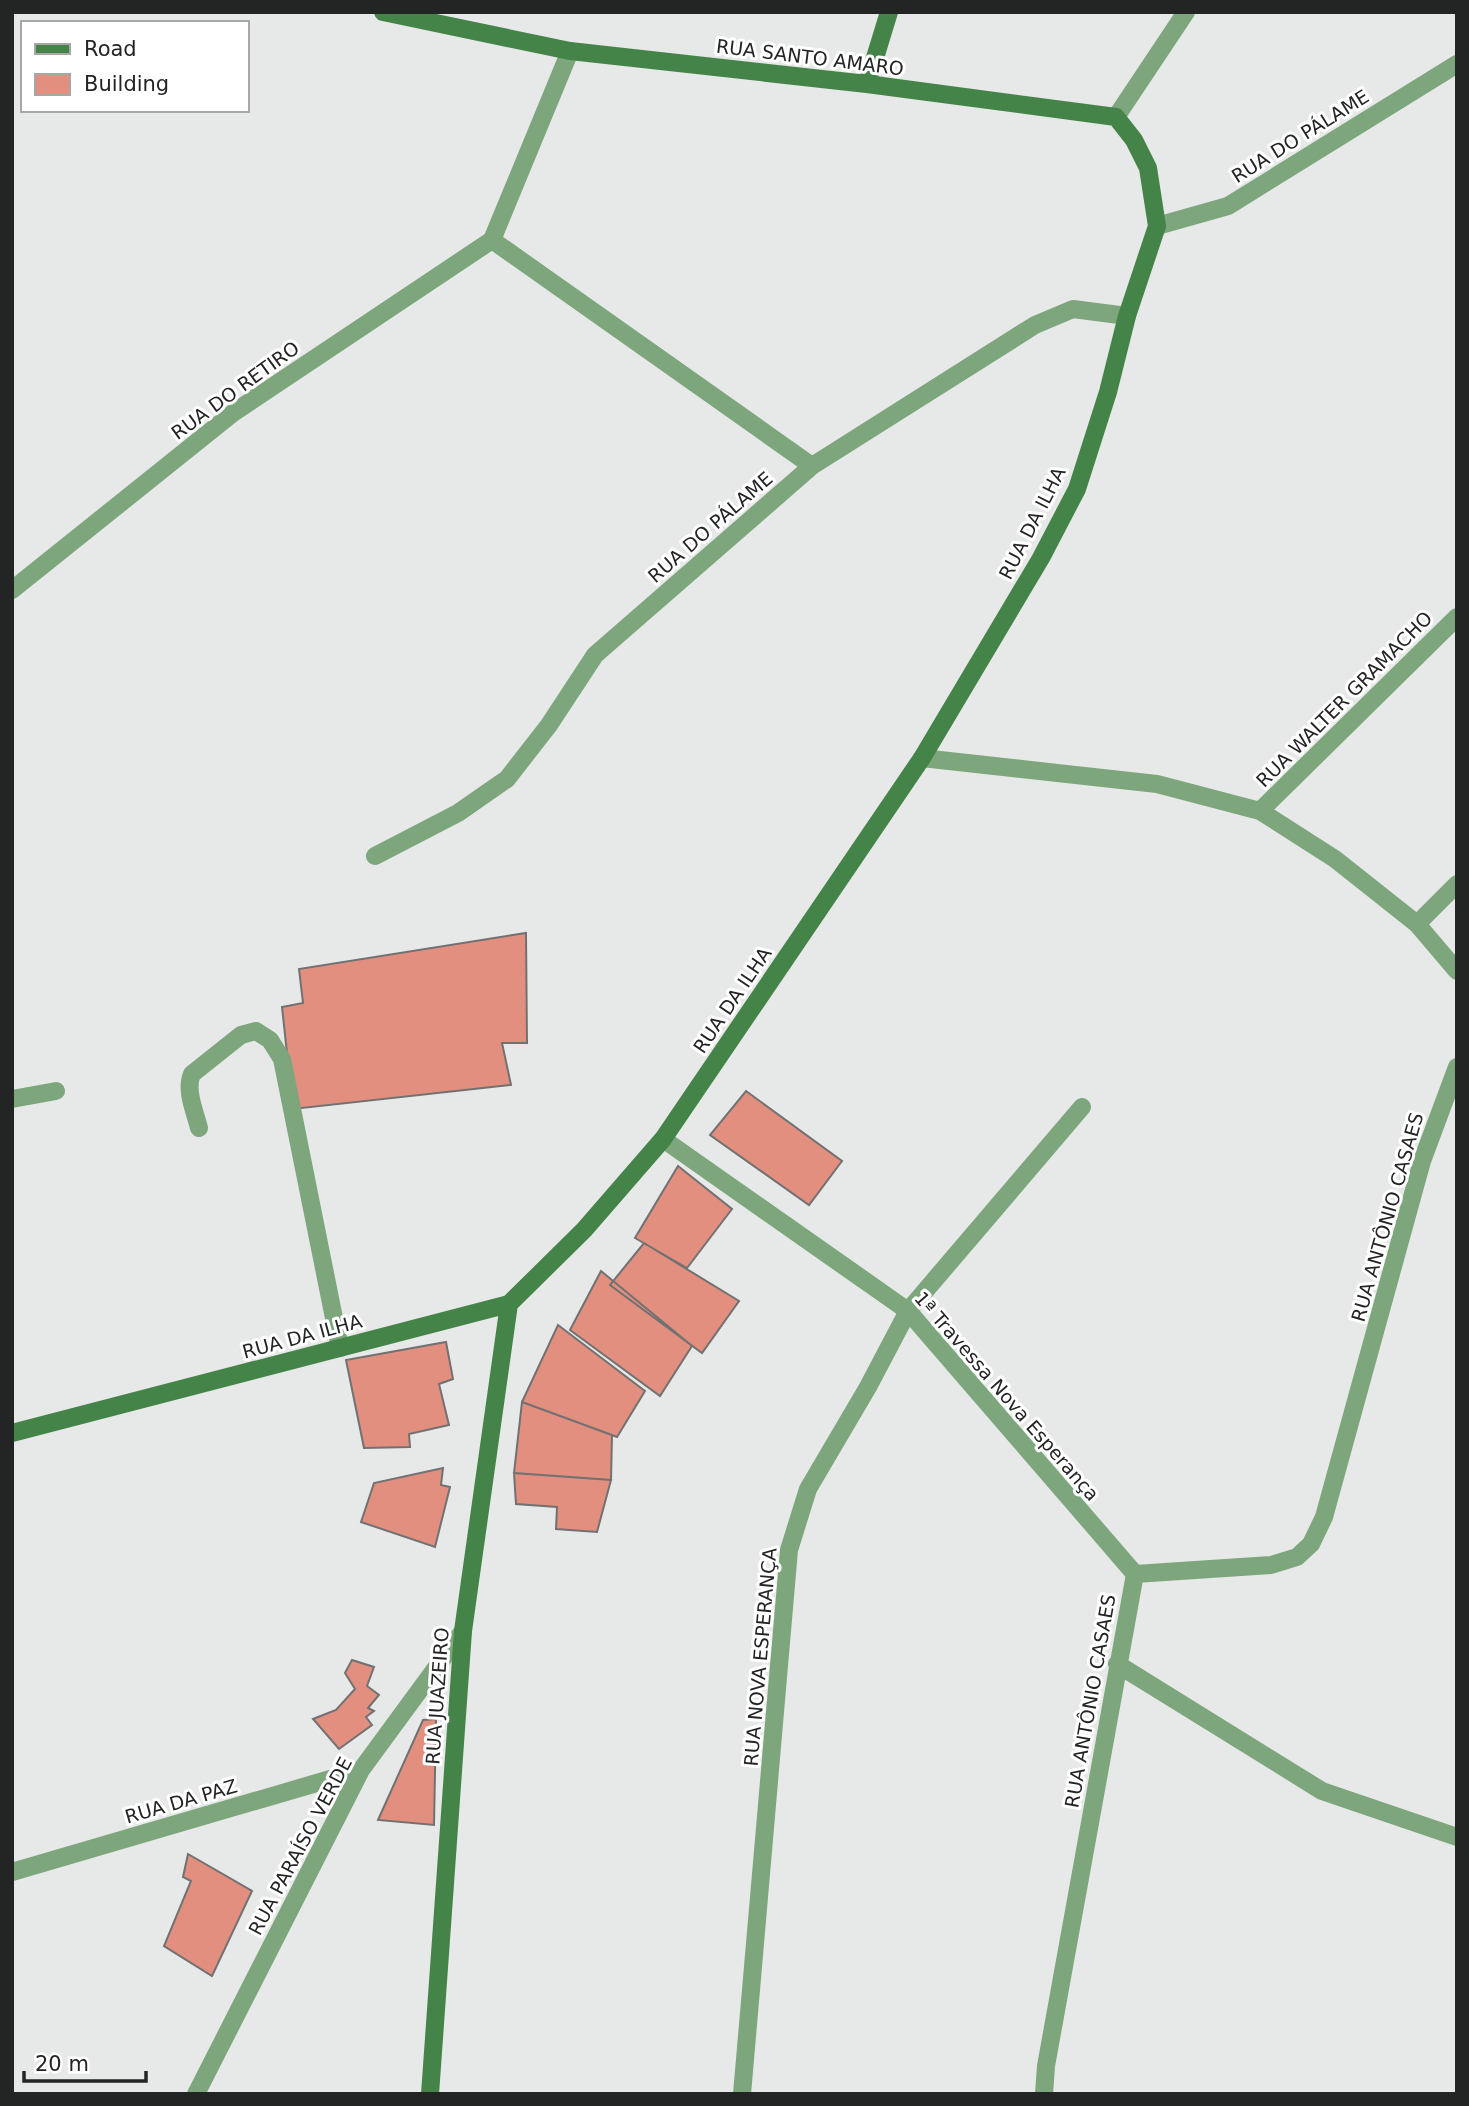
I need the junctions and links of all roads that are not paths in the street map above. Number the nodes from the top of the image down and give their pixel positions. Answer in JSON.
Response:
{"nodes":[{"id":1,"x":383,"y":12,"type":"edge"},
{"id":2,"x":888,"y":12,"type":"edge"},
{"id":3,"x":1186,"y":12,"type":"edge"},
{"id":4,"x":570,"y":51,"type":"junction"},
{"id":5,"x":1457,"y":64,"type":"edge"},
{"id":6,"x":867,"y":84,"type":"junction"},
{"id":7,"x":1116,"y":117,"type":"junction"},
{"id":8,"x":1157,"y":226,"type":"junction"},
{"id":9,"x":492,"y":240,"type":"junction"},
{"id":10,"x":1127,"y":316,"type":"junction"},
{"id":11,"x":812,"y":466,"type":"junction"},
{"id":12,"x":12,"y":590,"type":"edge"},
{"id":13,"x":1457,"y":617,"type":"edge"},
{"id":14,"x":922,"y":758,"type":"junction"},
{"id":15,"x":1260,"y":811,"type":"junction"},
{"id":16,"x":375,"y":856,"type":"dead end"},
{"id":17,"x":1457,"y":884,"type":"edge"},
{"id":18,"x":1417,"y":924,"type":"junction"},
{"id":19,"x":1457,"y":971,"type":"edge"},
{"id":20,"x":1457,"y":1067,"type":"edge"},
{"id":21,"x":56,"y":1091,"type":"dead end"},
{"id":22,"x":12,"y":1099,"type":"edge"},
{"id":23,"x":1082,"y":1107,"type":"dead end"},
{"id":24,"x":199,"y":1128,"type":"dead end"},
{"id":25,"x":663,"y":1139,"type":"junction"},
{"id":26,"x":509,"y":1304,"type":"junction"},
{"id":27,"x":908,"y":1311,"type":"junction"},
{"id":28,"x":340,"y":1348,"type":"junction"},
{"id":29,"x":12,"y":1433,"type":"edge"},
{"id":30,"x":1135,"y":1574,"type":"junction"},
{"id":31,"x":463,"y":1631,"type":"junction"},
{"id":32,"x":1117,"y":1664,"type":"junction"},
{"id":33,"x":361,"y":1770,"type":"junction"},
{"id":34,"x":1457,"y":1837,"type":"edge"},
{"id":35,"x":12,"y":1872,"type":"edge"},
{"id":36,"x":196,"y":2094,"type":"edge"},
{"id":37,"x":430,"y":2094,"type":"edge"},
{"id":38,"x":741,"y":2094,"type":"edge"},
{"id":39,"x":1044,"y":2094,"type":"edge"}],
"edges":[{"from":1,"to":4,"type":"main road","name":"RUA SANTO AMARO"},
{"from":2,"to":6,"type":"main road"},
{"from":3,"to":7,"type":"street"},
{"from":4,"to":6,"type":"main road","name":"RUA SANTO AMARO"},
{"from":4,"to":9,"type":"street"},
{"from":5,"to":8,"type":"street","name":"RUA DO PÁLAME"},
{"from":6,"to":7,"type":"main road","name":"RUA SANTO AMARO"},
{"from":7,"to":8,"type":"main road"},
{"from":8,"to":10,"type":"main road","name":"RUA DA ILHA"},
{"from":9,"to":11,"type":"street"},
{"from":9,"to":12,"type":"street","name":"RUA DO RETIRO"},
{"from":10,"to":11,"type":"street","name":"RUA DO PÁLAME"},
{"from":10,"to":14,"type":"main road","name":"RUA DA ILHA"},
{"from":11,"to":16,"type":"street","name":"RUA DO PÁLAME"},
{"from":13,"to":15,"type":"street","name":"RUA WALTER GRAMACHO"},
{"from":14,"to":15,"type":"street"},
{"from":14,"to":25,"type":"main road","name":"RUA DA ILHA"},
{"from":15,"to":18,"type":"street"},
{"from":17,"to":18,"type":"street"},
{"from":18,"to":19,"type":"street"},
{"from":20,"to":30,"type":"street","name":"RUA ANTÔNIO CASAES"},
{"from":21,"to":22,"type":"street"},
{"from":23,"to":27,"type":"street","name":"RUA NOVA ESPERANÇA"},
{"from":24,"to":28,"type":"street"},
{"from":25,"to":26,"type":"main road","name":"RUA DA ILHA"},
{"from":25,"to":27,"type":"street","name":"1ª Travessa Nova Esperança"},
{"from":26,"to":28,"type":"main road","name":"RUA DA ILHA"},
{"from":26,"to":31,"type":"main road","name":"RUA JUAZEIRO"},
{"from":27,"to":30,"type":"street","name":"1ª Travessa Nova Esperança"},
{"from":27,"to":38,"type":"street","name":"RUA NOVA ESPERANÇA"},
{"from":28,"to":29,"type":"main road","name":"RUA DA ILHA"},
{"from":30,"to":32,"type":"street","name":"RUA ANTÔNIO CASAES"},
{"from":31,"to":33,"type":"street","name":"RUA PARAÍSO VERDE"},
{"from":31,"to":37,"type":"main road","name":"RUA JUAZEIRO"},
{"from":32,"to":34,"type":"street"},
{"from":32,"to":39,"type":"street","name":"RUA ANTÔNIO CASAES"},
{"from":33,"to":35,"type":"street","name":"RUA DA PAZ"},
{"from":33,"to":36,"type":"street","name":"RUA PARAÍSO VERDE"}]}
